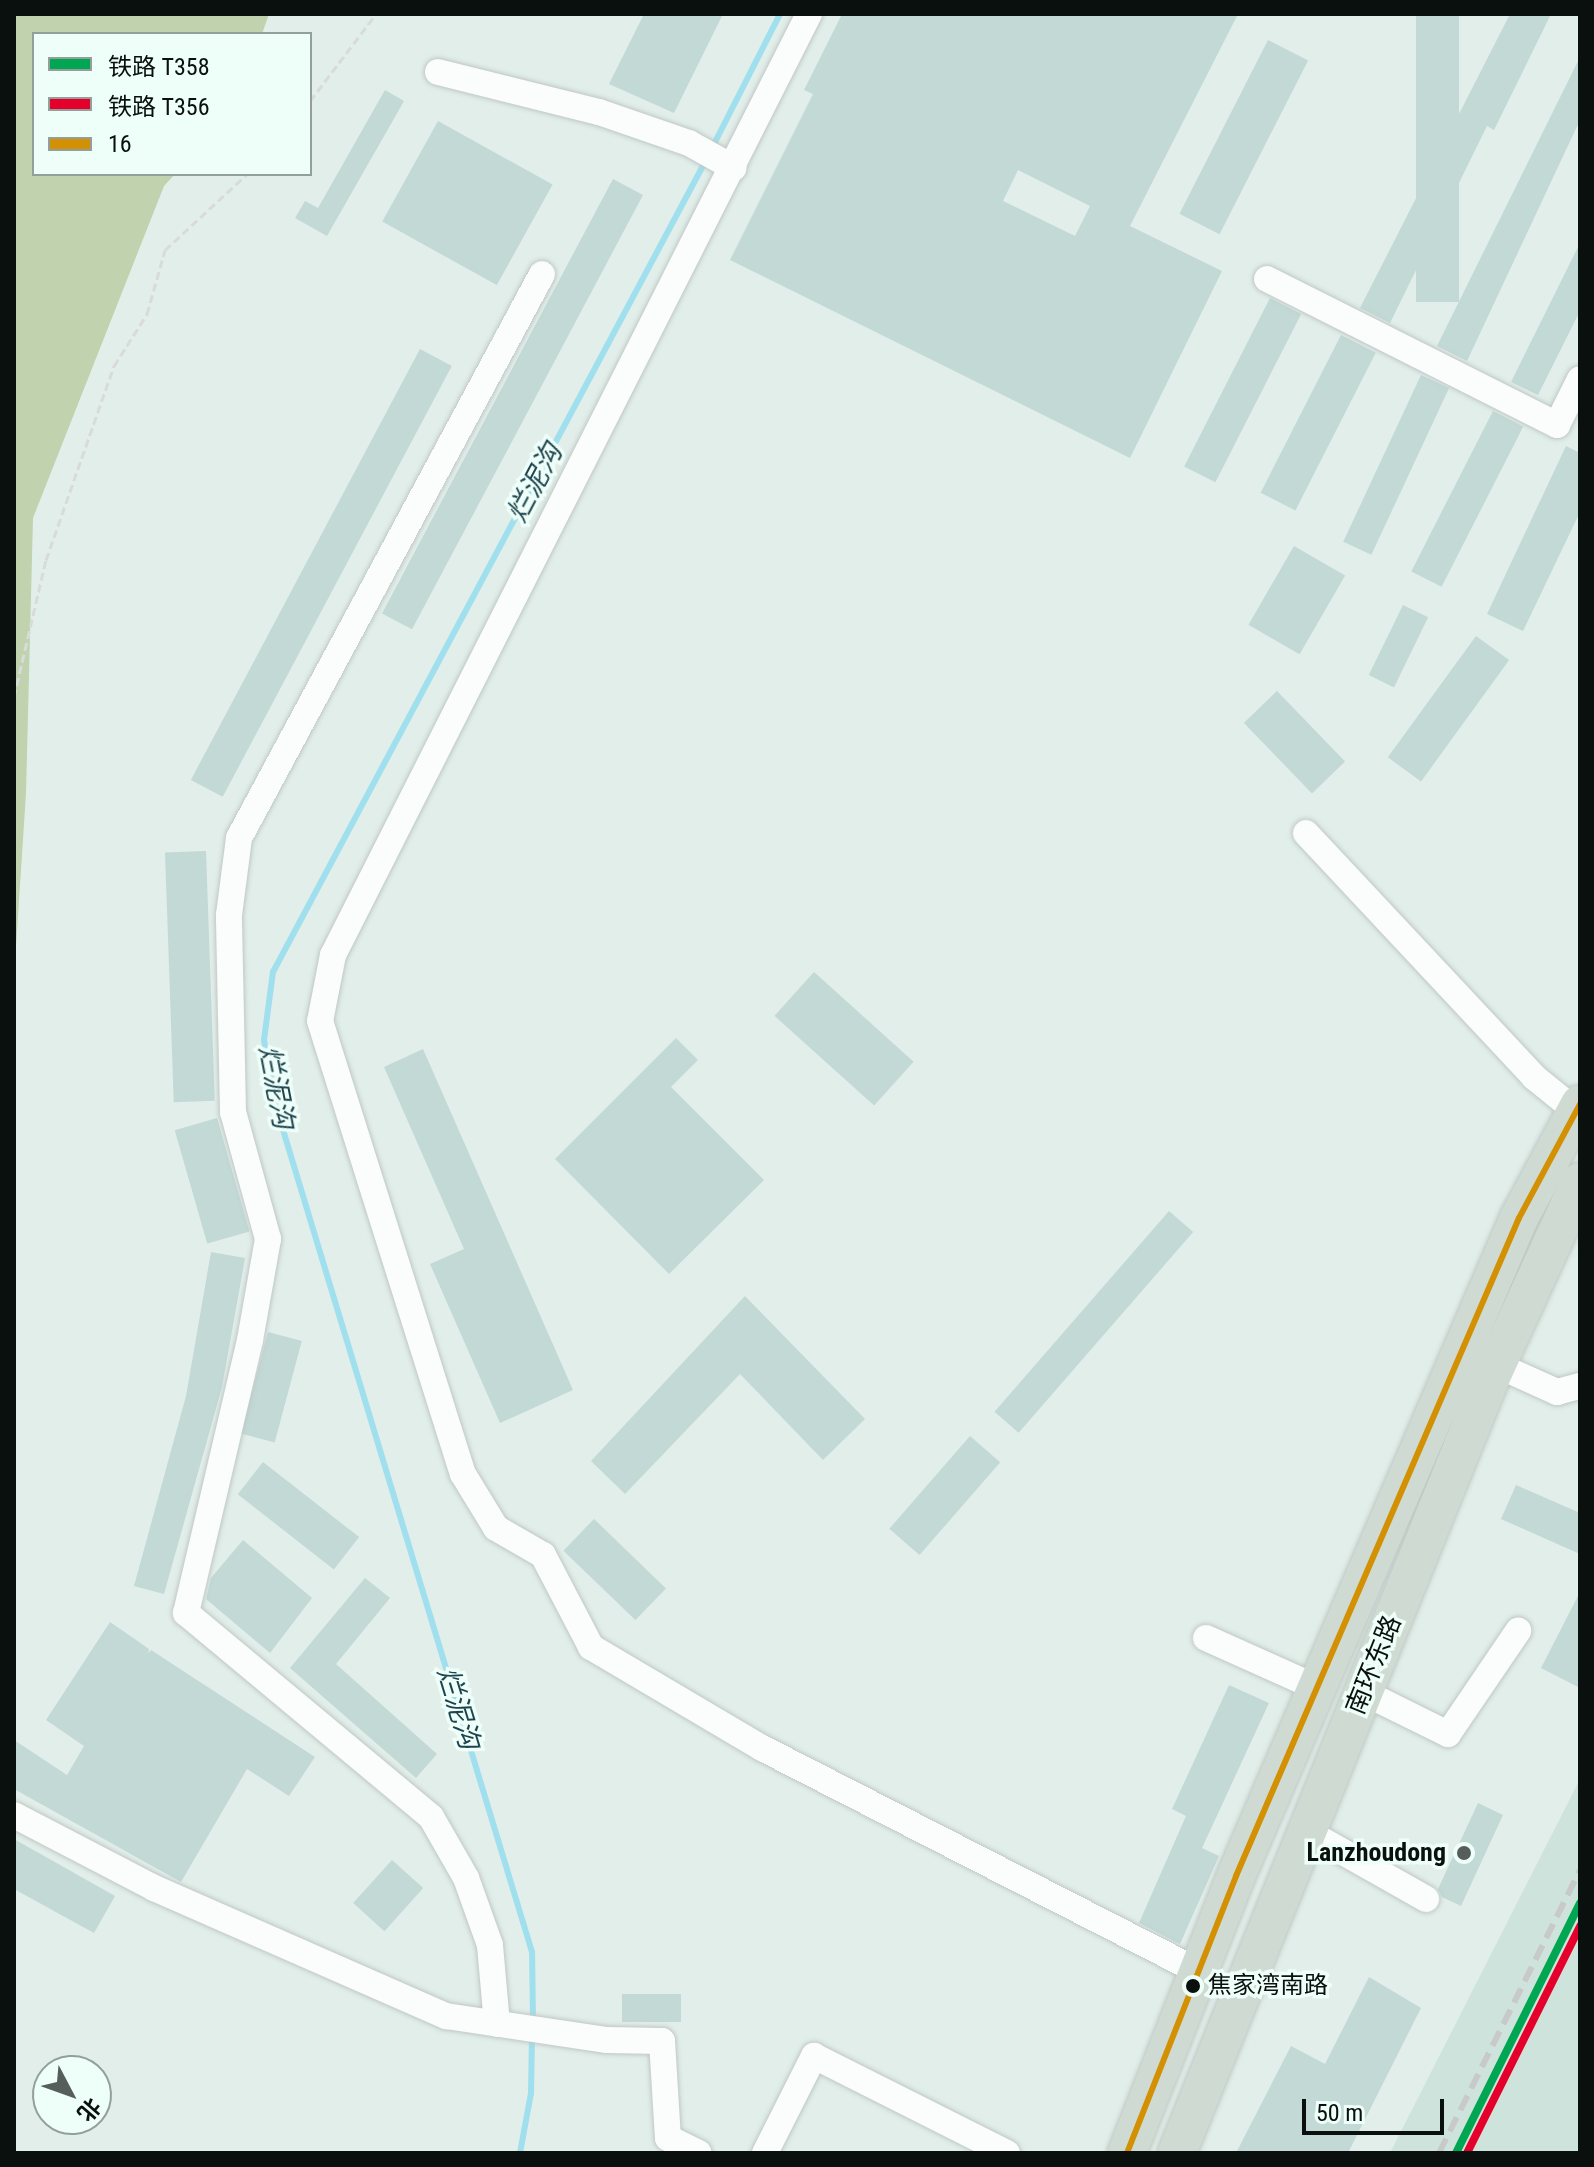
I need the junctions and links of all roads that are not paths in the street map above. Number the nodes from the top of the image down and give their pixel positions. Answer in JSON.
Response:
{"nodes":[{"id":1,"x":809,"y":14,"type":"edge"},
{"id":2,"x":438,"y":72,"type":"dead end"},
{"id":3,"x":734,"y":168,"type":"junction"},
{"id":4,"x":542,"y":274,"type":"dead end"},
{"id":5,"x":1267,"y":279,"type":"dead end"},
{"id":6,"x":1580,"y":379,"type":"edge"},
{"id":7,"x":1306,"y":833,"type":"dead end"},
{"id":8,"x":1578,"y":1108,"type":"edge"},
{"id":9,"x":1580,"y":1182,"type":"edge"},
{"id":10,"x":1497,"y":1365,"type":"junction"},
{"id":11,"x":1580,"y":1386,"type":"edge"},
{"id":12,"x":1518,"y":1631,"type":"dead end"},
{"id":13,"x":1206,"y":1638,"type":"dead end"},
{"id":14,"x":1318,"y":1688,"type":"junction"},
{"id":15,"x":1363,"y":1692,"type":"junction"},
{"id":16,"x":14,"y":1815,"type":"edge"},
{"id":17,"x":1306,"y":1831,"type":"junction"},
{"id":18,"x":1236,"y":1876,"type":"junction"},
{"id":19,"x":1279,"y":1892,"type":"junction"},
{"id":20,"x":1426,"y":1899,"type":"dead end"},
{"id":21,"x":1199,"y":1972,"type":"junction"},
{"id":22,"x":507,"y":2025,"type":"junction"},
{"id":23,"x":699,"y":2153,"type":"edge"},
{"id":24,"x":765,"y":2153,"type":"edge"},
{"id":25,"x":1007,"y":2153,"type":"edge"},
{"id":26,"x":1127,"y":2153,"type":"edge"},
{"id":27,"x":1177,"y":2153,"type":"edge"}],
"edges":[{"from":1,"to":3,"type":"street"},
{"from":2,"to":3,"type":"street"},
{"from":3,"to":21,"type":"street"},
{"from":4,"to":22,"type":"street"},
{"from":5,"to":6,"type":"street"},
{"from":7,"to":8,"type":"street"},
{"from":8,"to":14,"type":"highway","name":"南环东路"},
{"from":9,"to":10,"type":"highway","name":"南环东路"},
{"from":10,"to":11,"type":"street"},
{"from":10,"to":15,"type":"highway","name":"南环东路"},
{"from":12,"to":15,"type":"street"},
{"from":13,"to":14,"type":"street"},
{"from":14,"to":18,"type":"highway","name":"南环东路"},
{"from":15,"to":17,"type":"highway","name":"南环东路"},
{"from":16,"to":22,"type":"street"},
{"from":17,"to":19,"type":"highway","name":"南环东路"},
{"from":17,"to":20,"type":"street"},
{"from":18,"to":19,"type":"highway"},
{"from":18,"to":21,"type":"highway","name":"南环东路"},
{"from":19,"to":27,"type":"highway","name":"南环东路"},
{"from":21,"to":26,"type":"highway","name":"南环东路"},
{"from":22,"to":23,"type":"street"},
{"from":24,"to":25,"type":"street"}]}
